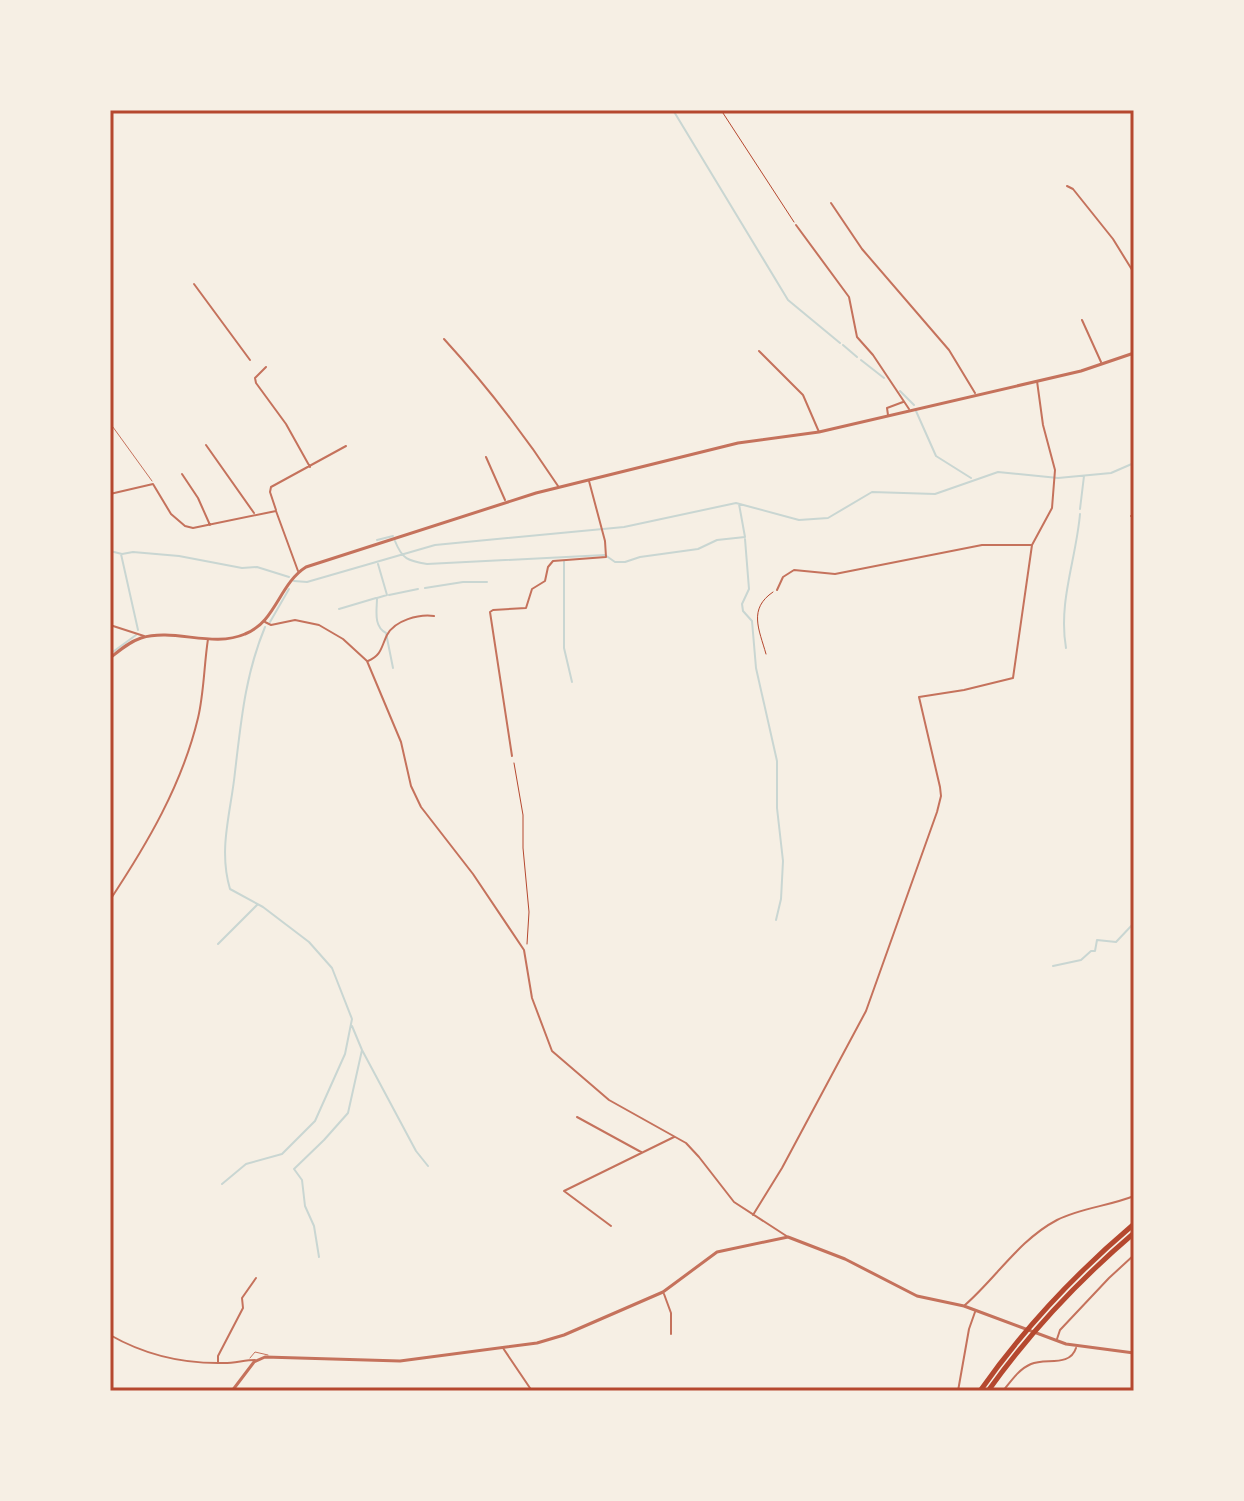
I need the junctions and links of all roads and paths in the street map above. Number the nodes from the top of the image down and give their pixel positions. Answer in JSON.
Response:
{"nodes":[{"id":1,"x":721,"y":110,"type":"edge"},
{"id":2,"x":1067,"y":186,"type":"dead end"},
{"id":3,"x":831,"y":203,"type":"dead end"},
{"id":4,"x":796,"y":225,"type":"joint"},
{"id":5,"x":1134,"y":273,"type":"edge"},
{"id":6,"x":194,"y":284,"type":"dead end"},
{"id":7,"x":1082,"y":320,"type":"dead end"},
{"id":8,"x":444,"y":339,"type":"dead end"},
{"id":9,"x":759,"y":351,"type":"dead end"},
{"id":10,"x":1134,"y":353,"type":"edge"},
{"id":11,"x":250,"y":360,"type":"dead end"},
{"id":12,"x":1102,"y":365,"type":"junction"},
{"id":13,"x":266,"y":367,"type":"dead end"},
{"id":14,"x":1037,"y":381,"type":"junction"},
{"id":15,"x":976,"y":394,"type":"junction"},
{"id":16,"x":904,"y":402,"type":"junction"},
{"id":17,"x":909,"y":409,"type":"junction"},
{"id":18,"x":888,"y":415,"type":"junction"},
{"id":19,"x":110,"y":423,"type":"edge"},
{"id":20,"x":819,"y":432,"type":"junction"},
{"id":21,"x":206,"y":445,"type":"dead end"},
{"id":22,"x":346,"y":446,"type":"dead end"},
{"id":23,"x":486,"y":457,"type":"dead end"},
{"id":24,"x":310,"y":467,"type":"junction"},
{"id":25,"x":182,"y":474,"type":"dead end"},
{"id":26,"x":589,"y":480,"type":"junction"},
{"id":27,"x":153,"y":484,"type":"junction"},
{"id":28,"x":559,"y":487,"type":"junction"},
{"id":29,"x":110,"y":494,"type":"edge"},
{"id":30,"x":506,"y":502,"type":"junction"},
{"id":31,"x":276,"y":511,"type":"junction"},
{"id":32,"x":254,"y":514,"type":"junction"},
{"id":33,"x":210,"y":525,"type":"junction"},
{"id":34,"x":1032,"y":545,"type":"junction"},
{"id":35,"x":299,"y":572,"type":"junction"},
{"id":36,"x":777,"y":590,"type":"joint"},
{"id":37,"x":434,"y":616,"type":"dead end"},
{"id":38,"x":264,"y":621,"type":"junction"},
{"id":39,"x":110,"y":625,"type":"edge"},
{"id":40,"x":145,"y":637,"type":"junction"},
{"id":41,"x":209,"y":638,"type":"junction"},
{"id":42,"x":766,"y":654,"type":"dead end"},
{"id":43,"x":110,"y":658,"type":"edge"},
{"id":44,"x":367,"y":661,"type":"junction"},
{"id":45,"x":512,"y":756,"type":"joint"},
{"id":46,"x":110,"y":900,"type":"edge"},
{"id":47,"x":524,"y":950,"type":"junction"},
{"id":48,"x":577,"y":1117,"type":"dead end"},
{"id":49,"x":675,"y":1136,"type":"junction"},
{"id":50,"x":642,"y":1153,"type":"junction"},
{"id":51,"x":1134,"y":1196,"type":"edge"},
{"id":52,"x":753,"y":1215,"type":"junction"},
{"id":53,"x":1134,"y":1224,"type":"edge"},
{"id":54,"x":611,"y":1226,"type":"dead end"},
{"id":55,"x":1134,"y":1233,"type":"edge"},
{"id":56,"x":788,"y":1237,"type":"junction"},
{"id":57,"x":1134,"y":1255,"type":"edge"},
{"id":58,"x":256,"y":1278,"type":"dead end"},
{"id":59,"x":663,"y":1292,"type":"junction"},
{"id":60,"x":964,"y":1306,"type":"junction"},
{"id":61,"x":976,"y":1310,"type":"junction"},
{"id":62,"x":671,"y":1334,"type":"dead end"},
{"id":63,"x":110,"y":1335,"type":"edge"},
{"id":64,"x":1057,"y":1341,"type":"junction"},
{"id":65,"x":1076,"y":1346,"type":"junction"},
{"id":66,"x":502,"y":1347,"type":"junction"},
{"id":67,"x":1134,"y":1353,"type":"edge"},
{"id":68,"x":270,"y":1357,"type":"junction"},
{"id":69,"x":249,"y":1360,"type":"junction"},
{"id":70,"x":257,"y":1360,"type":"junction"},
{"id":71,"x":218,"y":1363,"type":"junction"},
{"id":72,"x":234,"y":1391,"type":"edge"},
{"id":73,"x":532,"y":1391,"type":"edge"},
{"id":74,"x":958,"y":1391,"type":"edge"},
{"id":75,"x":980,"y":1391,"type":"edge"},
{"id":76,"x":988,"y":1391,"type":"edge"},
{"id":77,"x":1003,"y":1391,"type":"edge"}],
"edges":[{"from":1,"to":4,"type":"path"},
{"from":2,"to":5,"type":"street"},
{"from":3,"to":15,"type":"street"},
{"from":4,"to":16,"type":"street"},
{"from":6,"to":11,"type":"street"},
{"from":7,"to":12,"type":"street"},
{"from":8,"to":28,"type":"street"},
{"from":9,"to":20,"type":"street"},
{"from":10,"to":12,"type":"street"},
{"from":12,"to":14,"type":"street"},
{"from":13,"to":24,"type":"street"},
{"from":14,"to":15,"type":"street"},
{"from":14,"to":34,"type":"street"},
{"from":15,"to":17,"type":"street"},
{"from":16,"to":17,"type":"street"},
{"from":16,"to":18,"type":"street"},
{"from":17,"to":18,"type":"street"},
{"from":18,"to":20,"type":"street"},
{"from":19,"to":27,"type":"lane"},
{"from":20,"to":26,"type":"street"},
{"from":21,"to":32,"type":"street"},
{"from":22,"to":24,"type":"street"},
{"from":23,"to":30,"type":"street"},
{"from":24,"to":31,"type":"street"},
{"from":25,"to":33,"type":"street"},
{"from":26,"to":28,"type":"street"},
{"from":26,"to":45,"type":"street"},
{"from":27,"to":29,"type":"street"},
{"from":27,"to":33,"type":"street"},
{"from":28,"to":30,"type":"street"},
{"from":30,"to":35,"type":"street"},
{"from":31,"to":32,"type":"street"},
{"from":31,"to":35,"type":"street"},
{"from":32,"to":33,"type":"street"},
{"from":34,"to":36,"type":"street"},
{"from":34,"to":52,"type":"street"},
{"from":35,"to":38,"type":"street"},
{"from":36,"to":42,"type":"path"},
{"from":37,"to":44,"type":"street"},
{"from":38,"to":41,"type":"street"},
{"from":38,"to":44,"type":"street"},
{"from":39,"to":40,"type":"street"},
{"from":40,"to":41,"type":"street"},
{"from":40,"to":43,"type":"street"},
{"from":41,"to":46,"type":"street"},
{"from":44,"to":47,"type":"street"},
{"from":45,"to":47,"type":"path"},
{"from":47,"to":49,"type":"street"},
{"from":48,"to":50,"type":"street"},
{"from":49,"to":50,"type":"street"},
{"from":49,"to":52,"type":"street"},
{"from":50,"to":54,"type":"street"},
{"from":51,"to":60,"type":"street"},
{"from":52,"to":56,"type":"street"},
{"from":53,"to":75,"type":"highway"},
{"from":55,"to":76,"type":"highway"},
{"from":56,"to":59,"type":"street"},
{"from":56,"to":60,"type":"street"},
{"from":57,"to":64,"type":"street"},
{"from":58,"to":71,"type":"street"},
{"from":59,"to":62,"type":"street"},
{"from":59,"to":66,"type":"street"},
{"from":60,"to":61,"type":"street"},
{"from":61,"to":64,"type":"street"},
{"from":61,"to":74,"type":"street"},
{"from":63,"to":71,"type":"street"},
{"from":64,"to":65,"type":"street"},
{"from":65,"to":67,"type":"street"},
{"from":65,"to":77,"type":"street"},
{"from":66,"to":68,"type":"street"},
{"from":66,"to":73,"type":"street"},
{"from":68,"to":69,"type":"lane"},
{"from":68,"to":70,"type":"street"},
{"from":69,"to":70,"type":"street"},
{"from":69,"to":71,"type":"street"},
{"from":70,"to":72,"type":"street"}]}
